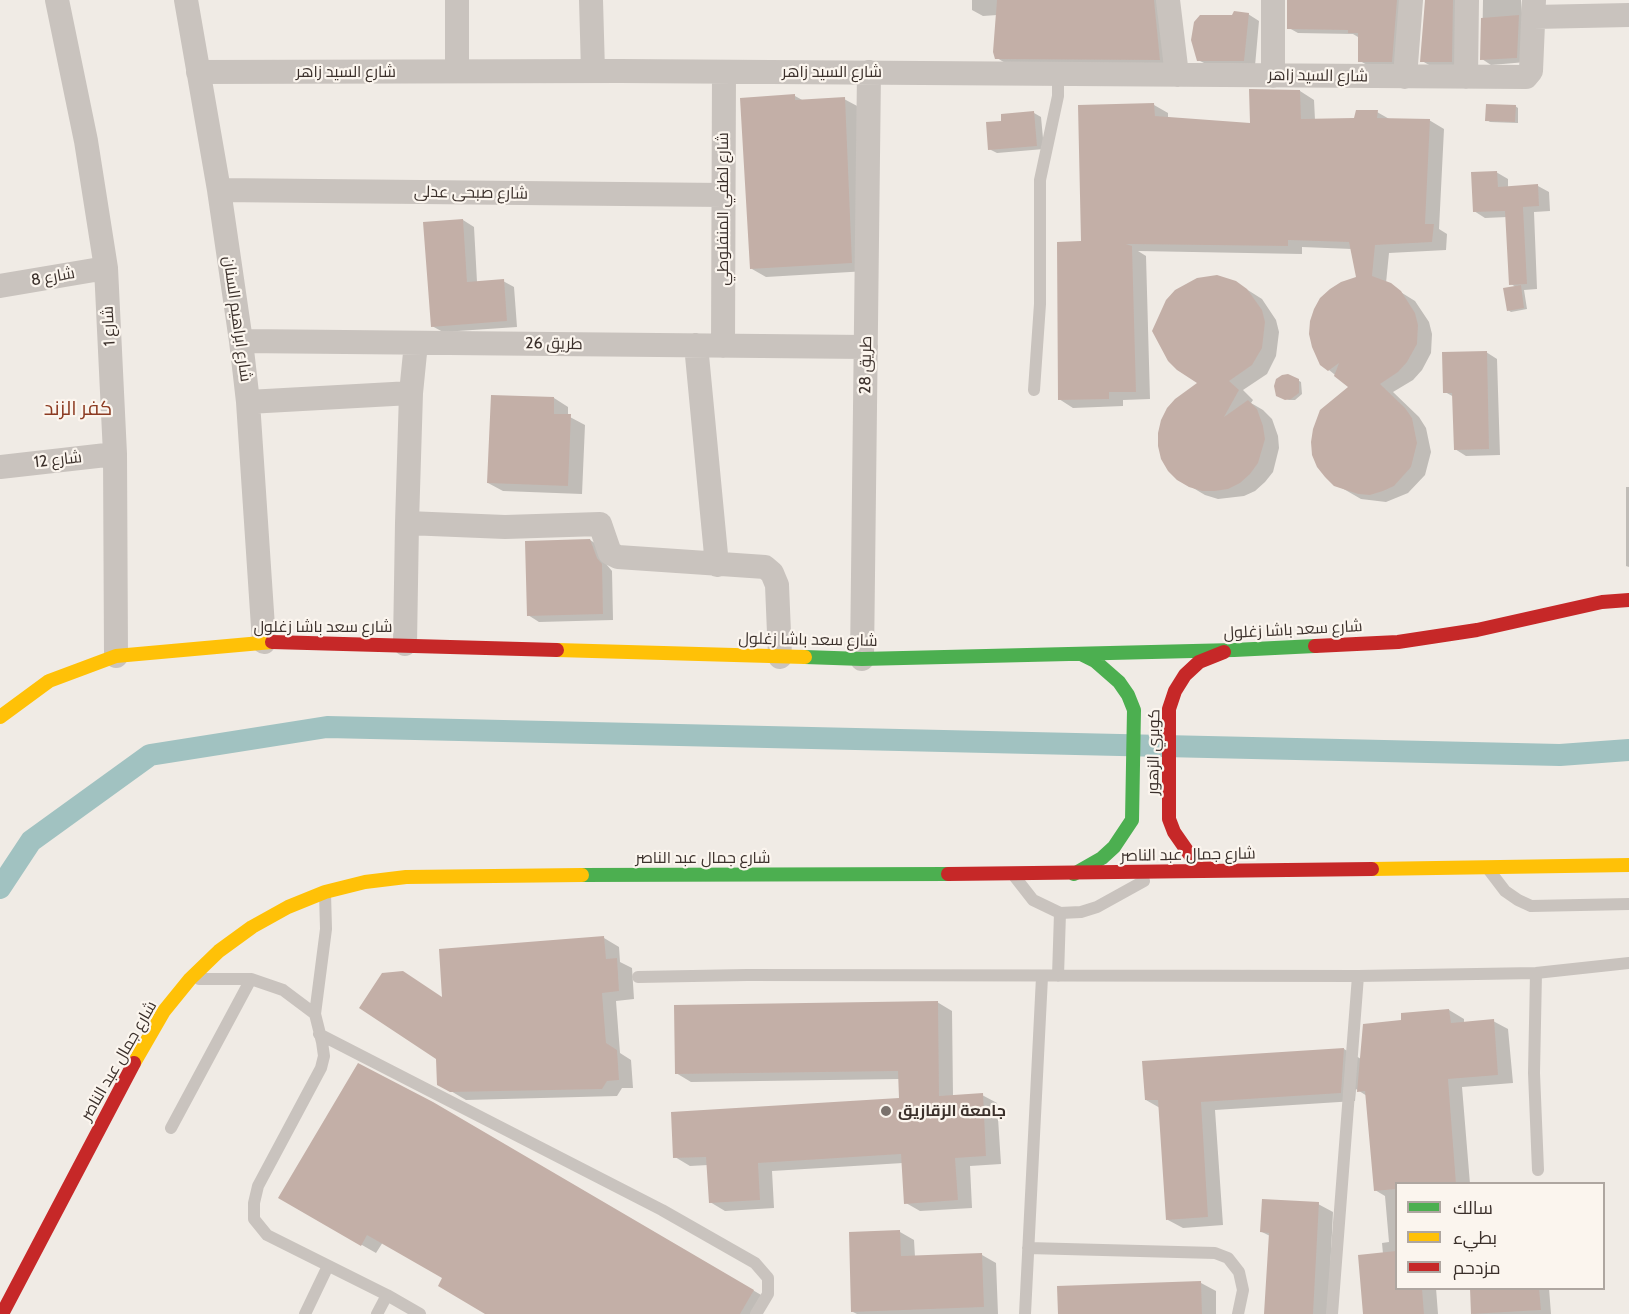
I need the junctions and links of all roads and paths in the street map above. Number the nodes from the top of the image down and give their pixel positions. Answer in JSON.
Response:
{"nodes":[{"id":1,"x":57,"y":0,"type":"edge"},
{"id":2,"x":186,"y":0,"type":"edge"},
{"id":3,"x":457,"y":0,"type":"edge"},
{"id":4,"x":591,"y":0,"type":"edge"},
{"id":5,"x":1168,"y":0,"type":"edge"},
{"id":6,"x":1273,"y":0,"type":"edge"},
{"id":7,"x":1411,"y":0,"type":"edge"},
{"id":8,"x":1467,"y":0,"type":"edge"},
{"id":9,"x":1534,"y":8,"type":"edge"},
{"id":10,"x":1629,"y":15,"type":"edge"},
{"id":11,"x":457,"y":71,"type":"junction"},
{"id":12,"x":593,"y":71,"type":"junction"},
{"id":13,"x":198,"y":72,"type":"junction"},
{"id":14,"x":724,"y":72,"type":"junction"},
{"id":15,"x":870,"y":72,"type":"junction"},
{"id":16,"x":1058,"y":74,"type":"junction"},
{"id":17,"x":1177,"y":75,"type":"junction"},
{"id":18,"x":1273,"y":76,"type":"junction"},
{"id":19,"x":1405,"y":77,"type":"junction"},
{"id":20,"x":1466,"y":77,"type":"junction"},
{"id":21,"x":219,"y":190,"type":"junction"},
{"id":22,"x":723,"y":195,"type":"junction"},
{"id":23,"x":106,"y":268,"type":"junction"},
{"id":24,"x":0,"y":286,"type":"edge"},
{"id":25,"x":241,"y":340,"type":"junction"},
{"id":26,"x":416,"y":343,"type":"junction"},
{"id":27,"x":696,"y":345,"type":"junction"},
{"id":28,"x":723,"y":346,"type":"junction"},
{"id":29,"x":866,"y":347,"type":"junction"},
{"id":30,"x":1034,"y":390,"type":"dead end"},
{"id":31,"x":411,"y":393,"type":"junction"},
{"id":32,"x":248,"y":402,"type":"junction"},
{"id":33,"x":115,"y":454,"type":"junction"},
{"id":34,"x":0,"y":467,"type":"edge"},
{"id":35,"x":407,"y":523,"type":"junction"},
{"id":36,"x":717,"y":566,"type":"junction"},
{"id":37,"x":1629,"y":600,"type":"edge"},
{"id":38,"x":264,"y":642,"type":"junction"},
{"id":39,"x":405,"y":644,"type":"junction"},
{"id":40,"x":1234,"y":650,"type":"junction"},
{"id":41,"x":1081,"y":654,"type":"junction"},
{"id":42,"x":116,"y":656,"type":"junction"},
{"id":43,"x":780,"y":657,"type":"junction"},
{"id":44,"x":862,"y":659,"type":"junction"},
{"id":45,"x":0,"y":717,"type":"edge"},
{"id":46,"x":1629,"y":865,"type":"edge"},
{"id":47,"x":1487,"y":867,"type":"junction"},
{"id":48,"x":1213,"y":871,"type":"junction"},
{"id":49,"x":1160,"y":872,"type":"junction"},
{"id":50,"x":1013,"y":873,"type":"junction"},
{"id":51,"x":1074,"y":874,"type":"junction"},
{"id":52,"x":326,"y":892,"type":"junction"},
{"id":53,"x":1629,"y":904,"type":"edge"},
{"id":54,"x":1060,"y":913,"type":"junction"},
{"id":55,"x":1629,"y":963,"type":"edge"},
{"id":56,"x":1536,"y":973,"type":"junction"},
{"id":57,"x":1058,"y":976,"type":"junction"},
{"id":58,"x":1358,"y":976,"type":"junction"},
{"id":59,"x":638,"y":977,"type":"dead end"},
{"id":60,"x":1042,"y":977,"type":"junction"},
{"id":61,"x":190,"y":979,"type":"junction"},
{"id":62,"x":251,"y":979,"type":"junction"},
{"id":63,"x":315,"y":1014,"type":"junction"},
{"id":64,"x":319,"y":1034,"type":"junction"},
{"id":65,"x":171,"y":1128,"type":"dead end"},
{"id":66,"x":1538,"y":1170,"type":"dead end"},
{"id":67,"x":1028,"y":1248,"type":"junction"},
{"id":68,"x":328,"y":1266,"type":"junction"},
{"id":69,"x":387,"y":1295,"type":"junction"},
{"id":70,"x":2,"y":1314,"type":"edge"},
{"id":71,"x":305,"y":1314,"type":"edge"},
{"id":72,"x":377,"y":1314,"type":"edge"},
{"id":73,"x":420,"y":1314,"type":"edge"},
{"id":74,"x":756,"y":1314,"type":"edge"},
{"id":75,"x":1025,"y":1314,"type":"edge"},
{"id":76,"x":1238,"y":1314,"type":"edge"},
{"id":77,"x":1332,"y":1314,"type":"edge"}],
"edges":[{"from":1,"to":23,"type":"street","name":"شارع 1"},
{"from":2,"to":13,"type":"street","name":"شارع ابراهيم السنان"},
{"from":3,"to":11,"type":"street"},
{"from":4,"to":12,"type":"street"},
{"from":5,"to":17,"type":"street"},
{"from":6,"to":18,"type":"street"},
{"from":7,"to":19,"type":"street"},
{"from":8,"to":20,"type":"street"},
{"from":9,"to":10,"type":"street"},
{"from":9,"to":20,"type":"street","name":"شارع السيد زاهر"},
{"from":11,"to":12,"type":"street","name":"شارع السيد زاهر"},
{"from":11,"to":13,"type":"street","name":"شارع السيد زاهر"},
{"from":12,"to":14,"type":"street","name":"شارع السيد زاهر"},
{"from":13,"to":21,"type":"street","name":"شارع ابراهيم السنان"},
{"from":14,"to":15,"type":"street","name":"شارع السيد زاهر"},
{"from":14,"to":22,"type":"street","name":"شارع لطفي المنفلوطي"},
{"from":15,"to":16,"type":"street","name":"شارع السيد زاهر"},
{"from":15,"to":29,"type":"street","name":"طريق 28"},
{"from":16,"to":17,"type":"street","name":"شارع السيد زاهر"},
{"from":16,"to":30,"type":"lane"},
{"from":17,"to":18,"type":"street","name":"شارع السيد زاهر"},
{"from":18,"to":19,"type":"street","name":"شارع السيد زاهر"},
{"from":19,"to":20,"type":"street","name":"شارع السيد زاهر"},
{"from":21,"to":22,"type":"street","name":"شارع صبحى عدلى"},
{"from":21,"to":25,"type":"street","name":"شارع ابراهيم السنان"},
{"from":22,"to":28,"type":"street","name":"شارع لطفي المنفلوطي"},
{"from":23,"to":24,"type":"street","name":"شارع 8"},
{"from":23,"to":33,"type":"street","name":"شارع 1"},
{"from":25,"to":26,"type":"street","name":"طريق 26"},
{"from":25,"to":32,"type":"street","name":"شارع ابراهيم السنان"},
{"from":26,"to":27,"type":"street","name":"طريق 26"},
{"from":26,"to":31,"type":"street"},
{"from":27,"to":28,"type":"street","name":"طريق 26"},
{"from":27,"to":36,"type":"street"},
{"from":28,"to":29,"type":"street","name":"طريق 26"},
{"from":29,"to":44,"type":"street","name":"طريق 28"},
{"from":31,"to":32,"type":"street"},
{"from":31,"to":35,"type":"street"},
{"from":32,"to":38,"type":"street","name":"شارع ابراهيم السنان"},
{"from":33,"to":34,"type":"street","name":"شارع 12"},
{"from":33,"to":42,"type":"street","name":"شارع 1"},
{"from":35,"to":36,"type":"street"},
{"from":35,"to":39,"type":"street"},
{"from":36,"to":43,"type":"street"},
{"from":37,"to":40,"type":"highway","name":"شارع سعد باشا زغلول"},
{"from":38,"to":39,"type":"highway","name":"شارع سعد باشا زغلول"},
{"from":38,"to":42,"type":"highway","name":"شارع سعد باشا زغلول"},
{"from":39,"to":43,"type":"highway","name":"شارع سعد باشا زغلول"},
{"from":40,"to":41,"type":"highway","name":"شارع سعد باشا زغلول"},
{"from":40,"to":48,"type":"highway","name":"كوبري الزهور"},
{"from":41,"to":44,"type":"highway","name":"شارع سعد باشا زغلول"},
{"from":41,"to":51,"type":"highway","name":"كوبري الزهور"},
{"from":42,"to":45,"type":"highway","name":"شارع سعد باشا زغلول"},
{"from":43,"to":44,"type":"highway","name":"شارع سعد باشا زغلول"},
{"from":46,"to":47,"type":"highway","name":"شارع جمال عبد الناصر"},
{"from":47,"to":48,"type":"highway","name":"شارع جمال عبد الناصر"},
{"from":47,"to":53,"type":"lane"},
{"from":48,"to":49,"type":"highway","name":"شارع جمال عبد الناصر"},
{"from":49,"to":51,"type":"highway","name":"شارع جمال عبد الناصر"},
{"from":49,"to":54,"type":"lane"},
{"from":50,"to":51,"type":"highway","name":"شارع جمال عبد الناصر"},
{"from":50,"to":52,"type":"highway","name":"شارع جمال عبد الناصر"},
{"from":50,"to":54,"type":"lane"},
{"from":52,"to":61,"type":"highway","name":"شارع جمال عبد الناصر"},
{"from":52,"to":63,"type":"lane"},
{"from":54,"to":57,"type":"lane"},
{"from":55,"to":56,"type":"lane"},
{"from":56,"to":58,"type":"lane"},
{"from":56,"to":66,"type":"lane"},
{"from":57,"to":58,"type":"lane"},
{"from":57,"to":60,"type":"lane"},
{"from":58,"to":77,"type":"lane"},
{"from":59,"to":60,"type":"lane"},
{"from":60,"to":67,"type":"lane"},
{"from":61,"to":62,"type":"lane"},
{"from":61,"to":70,"type":"highway","name":"شارع جمال عبد الناصر"},
{"from":62,"to":63,"type":"lane"},
{"from":62,"to":65,"type":"lane"},
{"from":63,"to":64,"type":"lane"},
{"from":64,"to":68,"type":"lane"},
{"from":64,"to":74,"type":"lane"},
{"from":67,"to":75,"type":"lane"},
{"from":67,"to":76,"type":"lane"},
{"from":68,"to":69,"type":"lane"},
{"from":68,"to":71,"type":"lane"},
{"from":69,"to":72,"type":"lane"},
{"from":69,"to":73,"type":"lane"}]}
